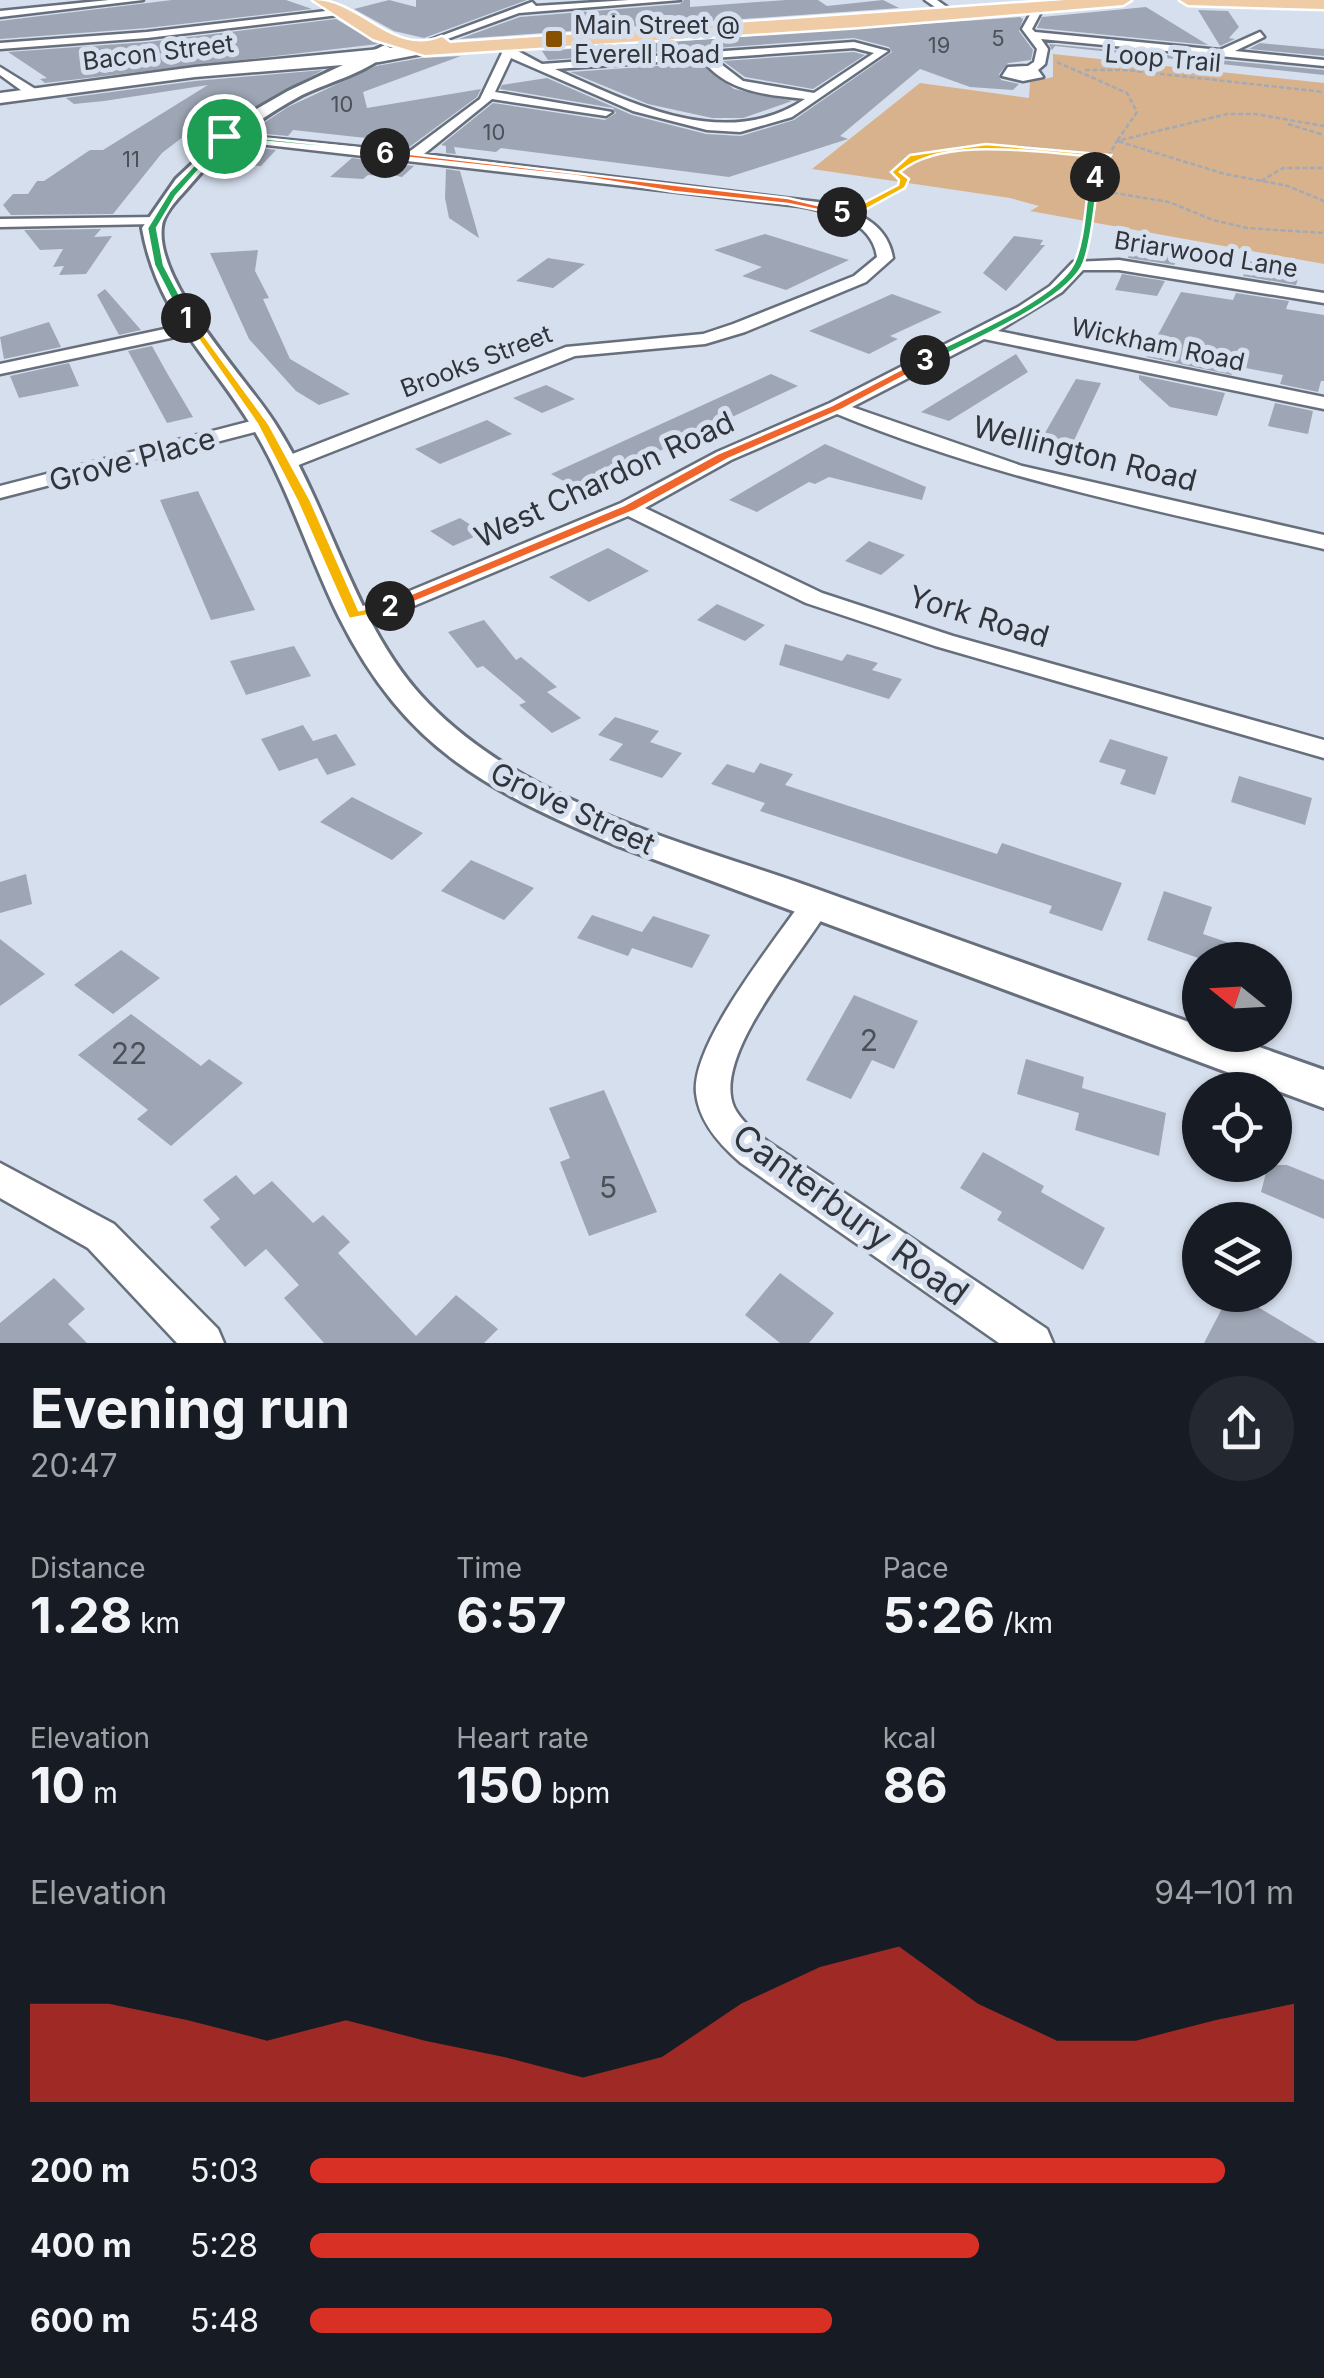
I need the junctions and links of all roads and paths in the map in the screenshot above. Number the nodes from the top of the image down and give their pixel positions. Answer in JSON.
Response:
{"nodes":[{"id":1,"x":138,"y":0,"type":"edge"},
{"id":2,"x":546,"y":0,"type":"edge"},
{"id":3,"x":674,"y":0,"type":"edge"},
{"id":4,"x":930,"y":0,"type":"edge"},
{"id":5,"x":1123,"y":0,"type":"edge"},
{"id":6,"x":1188,"y":0,"type":"edge"},
{"id":7,"x":1209,"y":0,"type":"edge"},
{"id":8,"x":334,"y":4,"type":"edge"},
{"id":9,"x":1324,"y":4,"type":"edge"},
{"id":10,"x":1029,"y":7,"type":"junction"},
{"id":11,"x":519,"y":10,"type":"junction"},
{"id":12,"x":0,"y":14,"type":"edge"},
{"id":13,"x":953,"y":15,"type":"junction"},
{"id":14,"x":364,"y":24,"type":"junction"},
{"id":15,"x":1032,"y":35,"type":"junction"},
{"id":16,"x":1260,"y":35,"type":"dead end"},
{"id":17,"x":429,"y":44,"type":"junction"},
{"id":18,"x":0,"y":46,"type":"edge"},
{"id":19,"x":391,"y":49,"type":"junction"},
{"id":20,"x":505,"y":50,"type":"junction"},
{"id":21,"x":1222,"y":53,"type":"junction"},
{"id":22,"x":705,"y":55,"type":"junction"},
{"id":23,"x":1324,"y":63,"type":"edge"},
{"id":24,"x":542,"y":66,"type":"junction"},
{"id":25,"x":0,"y":70,"type":"edge"},
{"id":26,"x":1030,"y":70,"type":"dead end"},
{"id":27,"x":1324,"y":92,"type":"edge"},
{"id":28,"x":32,"y":93,"type":"junction"},
{"id":29,"x":490,"y":95,"type":"junction"},
{"id":30,"x":815,"y":97,"type":"junction"},
{"id":31,"x":0,"y":98,"type":"edge"},
{"id":32,"x":606,"y":112,"type":"dead end"},
{"id":33,"x":1277,"y":120,"type":"junction"},
{"id":34,"x":1324,"y":126,"type":"edge"},
{"id":35,"x":1324,"y":134,"type":"edge"},
{"id":36,"x":224,"y":136,"type":"junction"},
{"id":37,"x":1118,"y":141,"type":"junction"},
{"id":38,"x":1106,"y":155,"type":"junction"},
{"id":39,"x":412,"y":156,"type":"junction"},
{"id":40,"x":1324,"y":168,"type":"edge"},
{"id":41,"x":1261,"y":181,"type":"junction"},
{"id":42,"x":1091,"y":189,"type":"junction"},
{"id":43,"x":1324,"y":202,"type":"edge"},
{"id":44,"x":848,"y":215,"type":"junction"},
{"id":45,"x":154,"y":220,"type":"junction"},
{"id":46,"x":0,"y":223,"type":"edge"},
{"id":47,"x":1324,"y":233,"type":"edge"},
{"id":48,"x":1078,"y":265,"type":"junction"},
{"id":49,"x":1324,"y":298,"type":"edge"},
{"id":50,"x":193,"y":328,"type":"junction"},
{"id":51,"x":982,"y":333,"type":"junction"},
{"id":52,"x":0,"y":369,"type":"edge"},
{"id":53,"x":1324,"y":403,"type":"edge"},
{"id":54,"x":837,"y":407,"type":"junction"},
{"id":55,"x":263,"y":424,"type":"junction"},
{"id":56,"x":284,"y":464,"type":"junction"},
{"id":57,"x":0,"y":492,"type":"edge"},
{"id":58,"x":629,"y":508,"type":"junction"},
{"id":59,"x":1324,"y":542,"type":"edge"},
{"id":60,"x":354,"y":616,"type":"junction"},
{"id":61,"x":1324,"y":749,"type":"edge"},
{"id":62,"x":815,"y":906,"type":"junction"},
{"id":63,"x":1324,"y":1089,"type":"edge"},
{"id":64,"x":0,"y":1180,"type":"edge"},
{"id":65,"x":204,"y":1343,"type":"edge"},
{"id":66,"x":1033,"y":1343,"type":"edge"}],
"edges":[{"from":1,"to":12,"type":"street"},
{"from":2,"to":11,"type":"street"},
{"from":3,"to":11,"type":"street"},
{"from":4,"to":13,"type":"street"},
{"from":5,"to":10,"type":"main road"},
{"from":6,"to":7,"type":"main road"},
{"from":7,"to":9,"type":"main road"},
{"from":8,"to":14,"type":"main road"},
{"from":8,"to":18,"type":"street"},
{"from":10,"to":13,"type":"main road"},
{"from":10,"to":15,"type":"street"},
{"from":11,"to":17,"type":"street"},
{"from":13,"to":20,"type":"main road"},
{"from":14,"to":17,"type":"main road"},
{"from":14,"to":19,"type":"main road"},
{"from":15,"to":21,"type":"street"},
{"from":15,"to":26,"type":"street"},
{"from":16,"to":21,"type":"street"},
{"from":17,"to":19,"type":"main road"},
{"from":17,"to":19,"type":"main road","name":"Bacon Street"},
{"from":17,"to":20,"type":"main road"},
{"from":19,"to":28,"type":"main road","name":"Bacon Street"},
{"from":19,"to":36,"type":"street"},
{"from":20,"to":24,"type":"street"},
{"from":20,"to":29,"type":"street"},
{"from":21,"to":23,"type":"street"},
{"from":22,"to":24,"type":"street"},
{"from":22,"to":30,"type":"street"},
{"from":22,"to":30,"type":"street"},
{"from":24,"to":30,"type":"street"},
{"from":25,"to":28,"type":"street"},
{"from":27,"to":37,"type":"path","name":"Loop Trail"},
{"from":28,"to":31,"type":"main road","name":"Bacon Street"},
{"from":29,"to":32,"type":"street"},
{"from":29,"to":39,"type":"street"},
{"from":33,"to":34,"type":"path"},
{"from":33,"to":35,"type":"path"},
{"from":33,"to":37,"type":"path"},
{"from":36,"to":39,"type":"street","name":"Brooks Street"},
{"from":36,"to":45,"type":"street"},
{"from":37,"to":38,"type":"path"},
{"from":37,"to":41,"type":"path"},
{"from":38,"to":42,"type":"path"},
{"from":38,"to":44,"type":"path"},
{"from":39,"to":44,"type":"street","name":"Brooks Street"},
{"from":40,"to":41,"type":"path"},
{"from":41,"to":43,"type":"path"},
{"from":42,"to":47,"type":"path"},
{"from":42,"to":48,"type":"path"},
{"from":44,"to":56,"type":"street","name":"Brooks Street"},
{"from":45,"to":46,"type":"street"},
{"from":45,"to":50,"type":"street","name":"Grove Street"},
{"from":48,"to":49,"type":"street","name":"Briarwood Lane"},
{"from":48,"to":51,"type":"street","name":"Briarwood Lane"},
{"from":50,"to":52,"type":"street"},
{"from":50,"to":55,"type":"street","name":"Grove Street"},
{"from":51,"to":53,"type":"street","name":"Wickham Road"},
{"from":51,"to":54,"type":"street","name":"West Chardon Road"},
{"from":54,"to":58,"type":"street","name":"West Chardon Road"},
{"from":54,"to":59,"type":"street","name":"Wellington Road"},
{"from":55,"to":56,"type":"street","name":"Grove Street"},
{"from":55,"to":57,"type":"street","name":"Grove Place"},
{"from":56,"to":60,"type":"street","name":"Grove Street"},
{"from":58,"to":60,"type":"street","name":"West Chardon Road"},
{"from":58,"to":61,"type":"street","name":"York Road"},
{"from":60,"to":62,"type":"street","name":"Grove Street"},
{"from":62,"to":63,"type":"street","name":"Grove Street"},
{"from":62,"to":66,"type":"street","name":"Canterbury Road"},
{"from":64,"to":65,"type":"street"}]}
